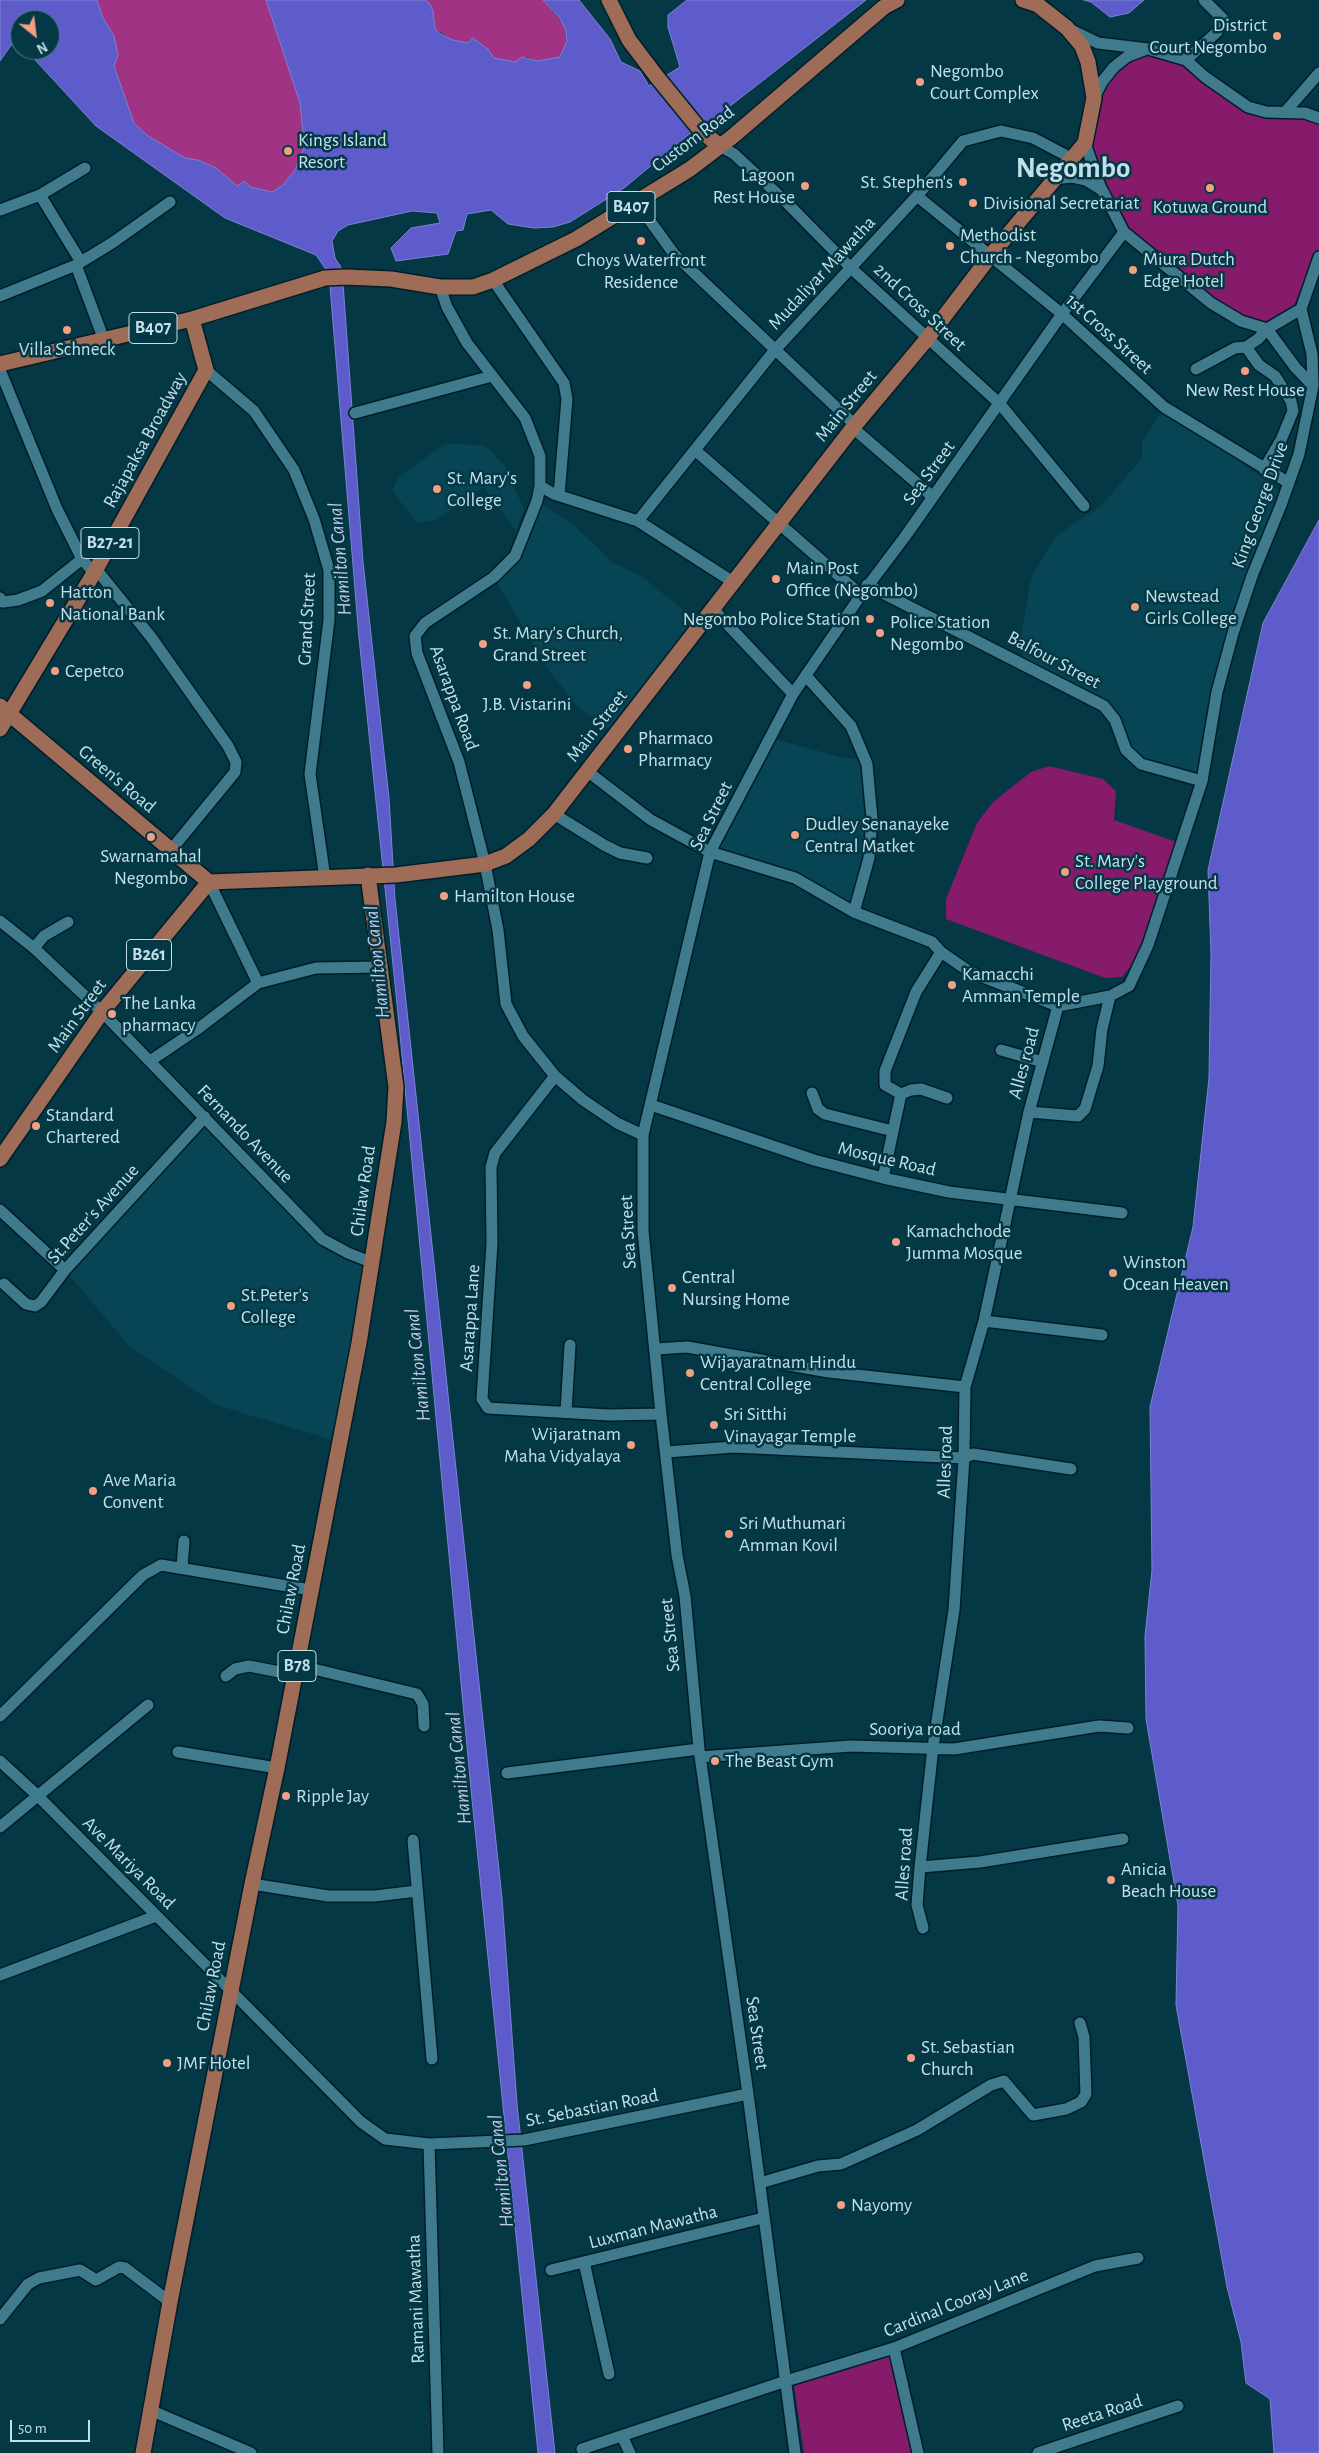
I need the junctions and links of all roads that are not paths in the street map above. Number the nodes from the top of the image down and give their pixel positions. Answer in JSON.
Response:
{"nodes":[{"id":1,"x":609,"y":0,"type":"edge"},
{"id":2,"x":897,"y":0,"type":"edge"},
{"id":3,"x":1023,"y":0,"type":"edge"},
{"id":4,"x":1204,"y":0,"type":"edge"},
{"id":5,"x":1068,"y":28,"type":"junction"},
{"id":6,"x":1148,"y":49,"type":"junction"},
{"id":7,"x":1186,"y":60,"type":"junction"},
{"id":8,"x":1319,"y":73,"type":"edge"},
{"id":9,"x":1094,"y":98,"type":"junction"},
{"id":10,"x":1286,"y":111,"type":"junction"},
{"id":11,"x":1319,"y":118,"type":"edge"},
{"id":12,"x":1086,"y":143,"type":"junction"},
{"id":13,"x":720,"y":146,"type":"junction"},
{"id":14,"x":1070,"y":158,"type":"junction"},
{"id":15,"x":86,"y":168,"type":"dead end"},
{"id":16,"x":1054,"y":179,"type":"junction"},
{"id":17,"x":1102,"y":190,"type":"junction"},
{"id":18,"x":40,"y":195,"type":"junction"},
{"id":19,"x":917,"y":196,"type":"junction"},
{"id":20,"x":170,"y":202,"type":"dead end"},
{"id":21,"x":637,"y":203,"type":"junction"},
{"id":22,"x":0,"y":210,"type":"edge"},
{"id":23,"x":1124,"y":232,"type":"junction"},
{"id":24,"x":990,"y":255,"type":"junction"},
{"id":25,"x":1319,"y":257,"type":"edge"},
{"id":26,"x":78,"y":263,"type":"junction"},
{"id":27,"x":852,"y":268,"type":"junction"},
{"id":28,"x":493,"y":280,"type":"junction"},
{"id":29,"x":440,"y":287,"type":"junction"},
{"id":30,"x":0,"y":296,"type":"edge"},
{"id":31,"x":1300,"y":309,"type":"junction"},
{"id":32,"x":1062,"y":314,"type":"junction"},
{"id":33,"x":192,"y":319,"type":"junction"},
{"id":34,"x":1267,"y":329,"type":"junction"},
{"id":35,"x":927,"y":339,"type":"junction"},
{"id":36,"x":104,"y":340,"type":"junction"},
{"id":37,"x":1246,"y":348,"type":"junction"},
{"id":38,"x":774,"y":351,"type":"junction"},
{"id":39,"x":0,"y":364,"type":"edge"},
{"id":40,"x":1196,"y":369,"type":"dead end"},
{"id":41,"x":0,"y":370,"type":"edge"},
{"id":42,"x":206,"y":370,"type":"junction"},
{"id":43,"x":492,"y":376,"type":"junction"},
{"id":44,"x":1313,"y":386,"type":"junction"},
{"id":45,"x":1000,"y":404,"type":"junction"},
{"id":46,"x":355,"y":413,"type":"dead end"},
{"id":47,"x":854,"y":426,"type":"junction"},
{"id":48,"x":695,"y":450,"type":"junction"},
{"id":49,"x":1264,"y":468,"type":"junction"},
{"id":50,"x":1289,"y":483,"type":"junction"},
{"id":51,"x":540,"y":486,"type":"junction"},
{"id":52,"x":559,"y":496,"type":"junction"},
{"id":53,"x":933,"y":497,"type":"junction"},
{"id":54,"x":1084,"y":506,"type":"dead end"},
{"id":55,"x":638,"y":521,"type":"junction"},
{"id":56,"x":779,"y":523,"type":"junction"},
{"id":57,"x":82,"y":559,"type":"junction"},
{"id":58,"x":95,"y":571,"type":"junction"},
{"id":59,"x":733,"y":582,"type":"junction"},
{"id":60,"x":864,"y":590,"type":"junction"},
{"id":61,"x":0,"y":598,"type":"edge"},
{"id":62,"x":713,"y":609,"type":"junction"},
{"id":63,"x":807,"y":677,"type":"junction"},
{"id":64,"x":793,"y":694,"type":"junction"},
{"id":65,"x":4,"y":709,"type":"edge"},
{"id":66,"x":0,"y":729,"type":"edge"},
{"id":67,"x":588,"y":771,"type":"junction"},
{"id":68,"x":1202,"y":781,"type":"junction"},
{"id":69,"x":554,"y":814,"type":"junction"},
{"id":70,"x":171,"y":850,"type":"junction"},
{"id":71,"x":710,"y":852,"type":"junction"},
{"id":72,"x":647,"y":858,"type":"dead end"},
{"id":73,"x":485,"y":864,"type":"junction"},
{"id":74,"x":368,"y":875,"type":"junction"},
{"id":75,"x":325,"y":878,"type":"junction"},
{"id":76,"x":209,"y":882,"type":"junction"},
{"id":77,"x":854,"y":912,"type":"junction"},
{"id":78,"x":0,"y":921,"type":"edge"},
{"id":79,"x":68,"y":922,"type":"dead end"},
{"id":80,"x":34,"y":948,"type":"junction"},
{"id":81,"x":941,"y":952,"type":"junction"},
{"id":82,"x":381,"y":967,"type":"junction"},
{"id":83,"x":258,"y":982,"type":"junction"},
{"id":84,"x":1110,"y":996,"type":"junction"},
{"id":85,"x":1058,"y":1006,"type":"junction"},
{"id":86,"x":102,"y":1012,"type":"junction"},
{"id":87,"x":1001,"y":1050,"type":"dead end"},
{"id":88,"x":150,"y":1061,"type":"junction"},
{"id":89,"x":1043,"y":1062,"type":"junction"},
{"id":90,"x":555,"y":1076,"type":"junction"},
{"id":91,"x":812,"y":1093,"type":"dead end"},
{"id":92,"x":901,"y":1094,"type":"junction"},
{"id":93,"x":947,"y":1098,"type":"dead end"},
{"id":94,"x":650,"y":1106,"type":"junction"},
{"id":95,"x":1029,"y":1112,"type":"junction"},
{"id":96,"x":205,"y":1117,"type":"junction"},
{"id":97,"x":893,"y":1131,"type":"junction"},
{"id":98,"x":643,"y":1135,"type":"junction"},
{"id":99,"x":0,"y":1159,"type":"edge"},
{"id":100,"x":883,"y":1178,"type":"junction"},
{"id":101,"x":1011,"y":1198,"type":"junction"},
{"id":102,"x":0,"y":1210,"type":"edge"},
{"id":103,"x":1122,"y":1213,"type":"dead end"},
{"id":104,"x":373,"y":1263,"type":"junction"},
{"id":105,"x":65,"y":1270,"type":"junction"},
{"id":106,"x":4,"y":1284,"type":"dead end"},
{"id":107,"x":984,"y":1321,"type":"junction"},
{"id":108,"x":1102,"y":1335,"type":"dead end"},
{"id":109,"x":570,"y":1344,"type":"dead end"},
{"id":110,"x":656,"y":1349,"type":"junction"},
{"id":111,"x":965,"y":1388,"type":"junction"},
{"id":112,"x":566,"y":1412,"type":"junction"},
{"id":113,"x":661,"y":1414,"type":"junction"},
{"id":114,"x":666,"y":1452,"type":"junction"},
{"id":115,"x":964,"y":1458,"type":"junction"},
{"id":116,"x":1071,"y":1469,"type":"dead end"},
{"id":117,"x":184,"y":1541,"type":"dead end"},
{"id":118,"x":182,"y":1567,"type":"junction"},
{"id":119,"x":311,"y":1590,"type":"junction"},
{"id":120,"x":296,"y":1670,"type":"junction"},
{"id":121,"x":226,"y":1676,"type":"dead end"},
{"id":122,"x":148,"y":1705,"type":"dead end"},
{"id":123,"x":0,"y":1716,"type":"edge"},
{"id":124,"x":424,"y":1726,"type":"dead end"},
{"id":125,"x":1128,"y":1728,"type":"dead end"},
{"id":126,"x":933,"y":1747,"type":"junction"},
{"id":127,"x":178,"y":1752,"type":"dead end"},
{"id":128,"x":699,"y":1753,"type":"junction"},
{"id":129,"x":0,"y":1761,"type":"edge"},
{"id":130,"x":277,"y":1768,"type":"junction"},
{"id":131,"x":507,"y":1773,"type":"dead end"},
{"id":132,"x":38,"y":1796,"type":"junction"},
{"id":133,"x":0,"y":1827,"type":"edge"},
{"id":134,"x":1123,"y":1839,"type":"dead end"},
{"id":135,"x":413,"y":1840,"type":"dead end"},
{"id":136,"x":920,"y":1866,"type":"junction"},
{"id":137,"x":252,"y":1884,"type":"junction"},
{"id":138,"x":417,"y":1891,"type":"junction"},
{"id":139,"x":156,"y":1916,"type":"junction"},
{"id":140,"x":923,"y":1928,"type":"dead end"},
{"id":141,"x":0,"y":1975,"type":"edge"},
{"id":142,"x":230,"y":1992,"type":"junction"},
{"id":143,"x":1080,"y":2023,"type":"dead end"},
{"id":144,"x":432,"y":2059,"type":"dead end"},
{"id":145,"x":748,"y":2094,"type":"junction"},
{"id":146,"x":429,"y":2144,"type":"junction"},
{"id":147,"x":760,"y":2183,"type":"junction"},
{"id":148,"x":763,"y":2218,"type":"junction"},
{"id":149,"x":1138,"y":2258,"type":"dead end"},
{"id":150,"x":584,"y":2262,"type":"junction"},
{"id":151,"x":550,"y":2270,"type":"dead end"},
{"id":152,"x":170,"y":2302,"type":"junction"},
{"id":153,"x":0,"y":2319,"type":"edge"},
{"id":154,"x":894,"y":2348,"type":"junction"},
{"id":155,"x":609,"y":2374,"type":"dead end"},
{"id":156,"x":786,"y":2381,"type":"junction"},
{"id":157,"x":1178,"y":2406,"type":"dead end"},
{"id":158,"x":150,"y":2410,"type":"junction"},
{"id":159,"x":622,"y":2436,"type":"junction"},
{"id":160,"x":143,"y":2453,"type":"edge"},
{"id":161,"x":250,"y":2453,"type":"edge"},
{"id":162,"x":438,"y":2453,"type":"edge"},
{"id":163,"x":584,"y":2453,"type":"edge"},
{"id":164,"x":630,"y":2453,"type":"edge"},
{"id":165,"x":795,"y":2453,"type":"edge"},
{"id":166,"x":918,"y":2453,"type":"edge"},
{"id":167,"x":1038,"y":2453,"type":"edge"}],
"edges":[{"from":1,"to":13,"type":"main road"},
{"from":2,"to":13,"type":"main road","name":"Custom Road","number":"B407"},
{"from":3,"to":5,"type":"main road"},
{"from":4,"to":7,"type":"street"},
{"from":5,"to":6,"type":"street"},
{"from":5,"to":9,"type":"main road"},
{"from":6,"to":7,"type":"street"},
{"from":6,"to":9,"type":"street"},
{"from":7,"to":10,"type":"street"},
{"from":8,"to":10,"type":"street"},
{"from":9,"to":12,"type":"main road"},
{"from":10,"to":11,"type":"street"},
{"from":12,"to":14,"type":"main road","name":"Main Street"},
{"from":12,"to":17,"type":"street"},
{"from":13,"to":21,"type":"main road","name":"Custom Road","number":"B407"},
{"from":13,"to":27,"type":"street","name":"2nd Cross Street"},
{"from":14,"to":16,"type":"main road","name":"Main Street"},
{"from":14,"to":19,"type":"street","name":"Mudaliyar Mawatha"},
{"from":15,"to":18,"type":"street"},
{"from":16,"to":17,"type":"street"},
{"from":16,"to":24,"type":"main road","name":"Main Street"},
{"from":17,"to":23,"type":"street"},
{"from":18,"to":22,"type":"street"},
{"from":18,"to":26,"type":"street"},
{"from":19,"to":24,"type":"street","name":"1st Cross Street"},
{"from":19,"to":27,"type":"street","name":"Mudaliyar Mawatha"},
{"from":20,"to":26,"type":"street"},
{"from":21,"to":28,"type":"main road","name":"Custom Road","number":"B407"},
{"from":21,"to":38,"type":"street"},
{"from":23,"to":32,"type":"street","name":"Sea Street"},
{"from":23,"to":34,"type":"street"},
{"from":24,"to":32,"type":"street","name":"1st Cross Street"},
{"from":24,"to":35,"type":"main road","name":"Main Street"},
{"from":25,"to":31,"type":"street"},
{"from":26,"to":30,"type":"street"},
{"from":26,"to":36,"type":"street"},
{"from":27,"to":35,"type":"street","name":"2nd Cross Street"},
{"from":27,"to":38,"type":"street","name":"Mudaliyar Mawatha"},
{"from":28,"to":29,"type":"main road","name":"Custom Road","number":"B407"},
{"from":28,"to":52,"type":"street"},
{"from":29,"to":33,"type":"main road","name":"Custom Road","number":"B407"},
{"from":29,"to":43,"type":"street","name":"Asarappa Road"},
{"from":31,"to":34,"type":"street"},
{"from":31,"to":44,"type":"street","name":"King George Drive"},
{"from":32,"to":45,"type":"street","name":"Sea Street"},
{"from":32,"to":49,"type":"street","name":"1st Cross Street"},
{"from":33,"to":36,"type":"main road","number":"B407"},
{"from":33,"to":42,"type":"main road","name":"Rajapaksa Broadway"},
{"from":34,"to":37,"type":"street"},
{"from":34,"to":44,"type":"street"},
{"from":35,"to":45,"type":"street","name":"2nd Cross Street"},
{"from":35,"to":47,"type":"main road","name":"Main Street"},
{"from":36,"to":39,"type":"main road","number":"B407"},
{"from":37,"to":40,"type":"street"},
{"from":37,"to":49,"type":"street"},
{"from":38,"to":47,"type":"street"},
{"from":38,"to":48,"type":"street","name":"Mudaliyar Mawatha"},
{"from":41,"to":57,"type":"street"},
{"from":42,"to":58,"type":"main road","name":"Rajapaksa Broadway","number":"B27-21"},
{"from":42,"to":75,"type":"street","name":"Grand Street"},
{"from":43,"to":46,"type":"street"},
{"from":43,"to":51,"type":"street","name":"Asarappa Road"},
{"from":44,"to":50,"type":"street","name":"King George Drive"},
{"from":45,"to":53,"type":"street","name":"Sea Street"},
{"from":45,"to":54,"type":"street","name":"2nd Cross Street"},
{"from":47,"to":53,"type":"street"},
{"from":47,"to":56,"type":"main road","name":"Main Street"},
{"from":48,"to":55,"type":"street","name":"Mudaliyar Mawatha"},
{"from":48,"to":56,"type":"street","name":"Balfour Street"},
{"from":49,"to":50,"type":"street","name":"1st Cross Street"},
{"from":50,"to":68,"type":"street","name":"King George Drive"},
{"from":51,"to":52,"type":"street"},
{"from":51,"to":73,"type":"street","name":"Asarappa Road"},
{"from":52,"to":55,"type":"street"},
{"from":53,"to":60,"type":"street","name":"Sea Street"},
{"from":55,"to":59,"type":"street"},
{"from":56,"to":59,"type":"main road","name":"Main Street"},
{"from":56,"to":60,"type":"street","name":"Balfour Street"},
{"from":57,"to":58,"type":"street"},
{"from":57,"to":61,"type":"street"},
{"from":58,"to":65,"type":"main road","name":"Rajapaksa Broadway","number":"B27-21"},
{"from":58,"to":70,"type":"street"},
{"from":59,"to":62,"type":"main road","name":"Main Street"},
{"from":60,"to":63,"type":"street","name":"Sea Street"},
{"from":60,"to":68,"type":"street","name":"Balfour Street"},
{"from":62,"to":64,"type":"street"},
{"from":62,"to":67,"type":"main road","name":"Main Street"},
{"from":63,"to":64,"type":"street","name":"Sea Street"},
{"from":63,"to":77,"type":"street"},
{"from":64,"to":71,"type":"street","name":"Sea Street"},
{"from":65,"to":66,"type":"main road","name":"Rajapaksa Broadway","number":"B27-21"},
{"from":65,"to":70,"type":"main road","name":"Green's Road"},
{"from":67,"to":69,"type":"main road","name":"Main Street"},
{"from":67,"to":71,"type":"street"},
{"from":68,"to":84,"type":"street","name":"King George Drive"},
{"from":69,"to":72,"type":"street"},
{"from":69,"to":73,"type":"main road","name":"Main Street"},
{"from":70,"to":76,"type":"main road","name":"Green's Road"},
{"from":71,"to":77,"type":"street"},
{"from":71,"to":94,"type":"street","name":"Sea Street"},
{"from":73,"to":74,"type":"main road","name":"Main Street"},
{"from":73,"to":90,"type":"street","name":"Asarappa Road"},
{"from":74,"to":75,"type":"main road","name":"Main Street"},
{"from":74,"to":82,"type":"main road","name":"Chilaw Road","number":"B78"},
{"from":75,"to":76,"type":"main road","name":"Main Street"},
{"from":76,"to":83,"type":"street"},
{"from":76,"to":86,"type":"main road","name":"Main Street","number":"B261"},
{"from":77,"to":81,"type":"street"},
{"from":78,"to":80,"type":"street","name":"Fernando Avenue"},
{"from":79,"to":80,"type":"street"},
{"from":80,"to":86,"type":"street","name":"Fernando Avenue"},
{"from":81,"to":85,"type":"street"},
{"from":81,"to":92,"type":"street"},
{"from":82,"to":83,"type":"street"},
{"from":82,"to":104,"type":"main road","name":"Chilaw Road","number":"B78"},
{"from":83,"to":88,"type":"street"},
{"from":84,"to":85,"type":"street"},
{"from":84,"to":95,"type":"street"},
{"from":85,"to":89,"type":"street","name":"Alles road"},
{"from":86,"to":88,"type":"street","name":"Fernando Avenue"},
{"from":86,"to":99,"type":"main road","name":"Main Street","number":"B261"},
{"from":87,"to":89,"type":"street"},
{"from":88,"to":96,"type":"street","name":"Fernando Avenue"},
{"from":89,"to":95,"type":"street","name":"Alles road"},
{"from":90,"to":98,"type":"street","name":"Asarappa Road"},
{"from":90,"to":112,"type":"street","name":"Asarappa Lane"},
{"from":91,"to":97,"type":"street"},
{"from":92,"to":93,"type":"street"},
{"from":92,"to":97,"type":"street"},
{"from":94,"to":98,"type":"street","name":"Sea Street"},
{"from":94,"to":100,"type":"street","name":"Mosque Road"},
{"from":95,"to":101,"type":"street","name":"Alles road"},
{"from":96,"to":104,"type":"street","name":"Fernando Avenue"},
{"from":96,"to":105,"type":"street","name":"St.Peter's Avenue"},
{"from":97,"to":100,"type":"street"},
{"from":98,"to":110,"type":"street","name":"Sea Street"},
{"from":100,"to":101,"type":"street","name":"Mosque Road"},
{"from":101,"to":103,"type":"street","name":"Mosque Road"},
{"from":101,"to":107,"type":"street","name":"Alles road"},
{"from":102,"to":105,"type":"street"},
{"from":104,"to":119,"type":"main road","name":"Chilaw Road","number":"B78"},
{"from":105,"to":106,"type":"street","name":"St.Peter's Avenue"},
{"from":107,"to":108,"type":"street"},
{"from":107,"to":111,"type":"street","name":"Alles road"},
{"from":109,"to":112,"type":"street"},
{"from":110,"to":111,"type":"street"},
{"from":110,"to":113,"type":"street","name":"Sea Street"},
{"from":111,"to":115,"type":"street","name":"Alles road"},
{"from":112,"to":113,"type":"street","name":"Asarappa Lane"},
{"from":113,"to":114,"type":"street","name":"Sea Street"},
{"from":114,"to":115,"type":"street"},
{"from":114,"to":128,"type":"street","name":"Sea Street"},
{"from":115,"to":116,"type":"street"},
{"from":115,"to":126,"type":"street","name":"Alles road"},
{"from":117,"to":118,"type":"street"},
{"from":118,"to":119,"type":"street"},
{"from":118,"to":123,"type":"street"},
{"from":119,"to":120,"type":"main road","name":"Chilaw Road","number":"B78"},
{"from":120,"to":121,"type":"street"},
{"from":120,"to":124,"type":"street"},
{"from":120,"to":130,"type":"main road","name":"Chilaw Road","number":"B78"},
{"from":122,"to":132,"type":"street"},
{"from":125,"to":126,"type":"street","name":"Sooriya road"},
{"from":126,"to":128,"type":"street","name":"Sooriya road"},
{"from":126,"to":136,"type":"street","name":"Alles road"},
{"from":127,"to":130,"type":"street"},
{"from":128,"to":131,"type":"street","name":"Sooriya road"},
{"from":128,"to":145,"type":"street","name":"Sea Street"},
{"from":129,"to":132,"type":"street","name":"Ave Mariya Road"},
{"from":130,"to":137,"type":"main road","name":"Chilaw Road","number":"B78"},
{"from":132,"to":133,"type":"street"},
{"from":132,"to":139,"type":"street","name":"Ave Mariya Road"},
{"from":134,"to":136,"type":"street"},
{"from":135,"to":138,"type":"street"},
{"from":136,"to":140,"type":"street","name":"Alles road"},
{"from":137,"to":138,"type":"street"},
{"from":137,"to":142,"type":"main road","name":"Chilaw Road","number":"B78"},
{"from":138,"to":144,"type":"street"},
{"from":139,"to":141,"type":"street"},
{"from":139,"to":142,"type":"street","name":"Ave Mariya Road"},
{"from":142,"to":146,"type":"street","name":"St. Sebastian Road"},
{"from":142,"to":152,"type":"main road","name":"Chilaw Road","number":"B78"},
{"from":143,"to":147,"type":"street"},
{"from":145,"to":146,"type":"street","name":"St. Sebastian Road"},
{"from":145,"to":147,"type":"street","name":"Sea Street"},
{"from":146,"to":162,"type":"street","name":"Ramani Mawatha"},
{"from":147,"to":148,"type":"street","name":"Sea Street"},
{"from":148,"to":150,"type":"street","name":"Luxman Mawatha"},
{"from":148,"to":156,"type":"street","name":"Sea Street"},
{"from":149,"to":154,"type":"street","name":"Cardinal Cooray Lane"},
{"from":150,"to":151,"type":"street","name":"Luxman Mawatha"},
{"from":150,"to":155,"type":"street"},
{"from":152,"to":153,"type":"street"},
{"from":152,"to":158,"type":"main road","name":"Chilaw Road","number":"B78"},
{"from":154,"to":156,"type":"street","name":"Cardinal Cooray Lane"},
{"from":154,"to":166,"type":"street"},
{"from":156,"to":159,"type":"street","name":"Cardinal Cooray Lane"},
{"from":156,"to":165,"type":"street","name":"Sea Street"},
{"from":157,"to":167,"type":"street","name":"Reeta Road"},
{"from":158,"to":160,"type":"main road","name":"Chilaw Road","number":"B78"},
{"from":158,"to":161,"type":"street"},
{"from":159,"to":163,"type":"street","name":"Cardinal Cooray Lane"},
{"from":159,"to":164,"type":"street"}]}
